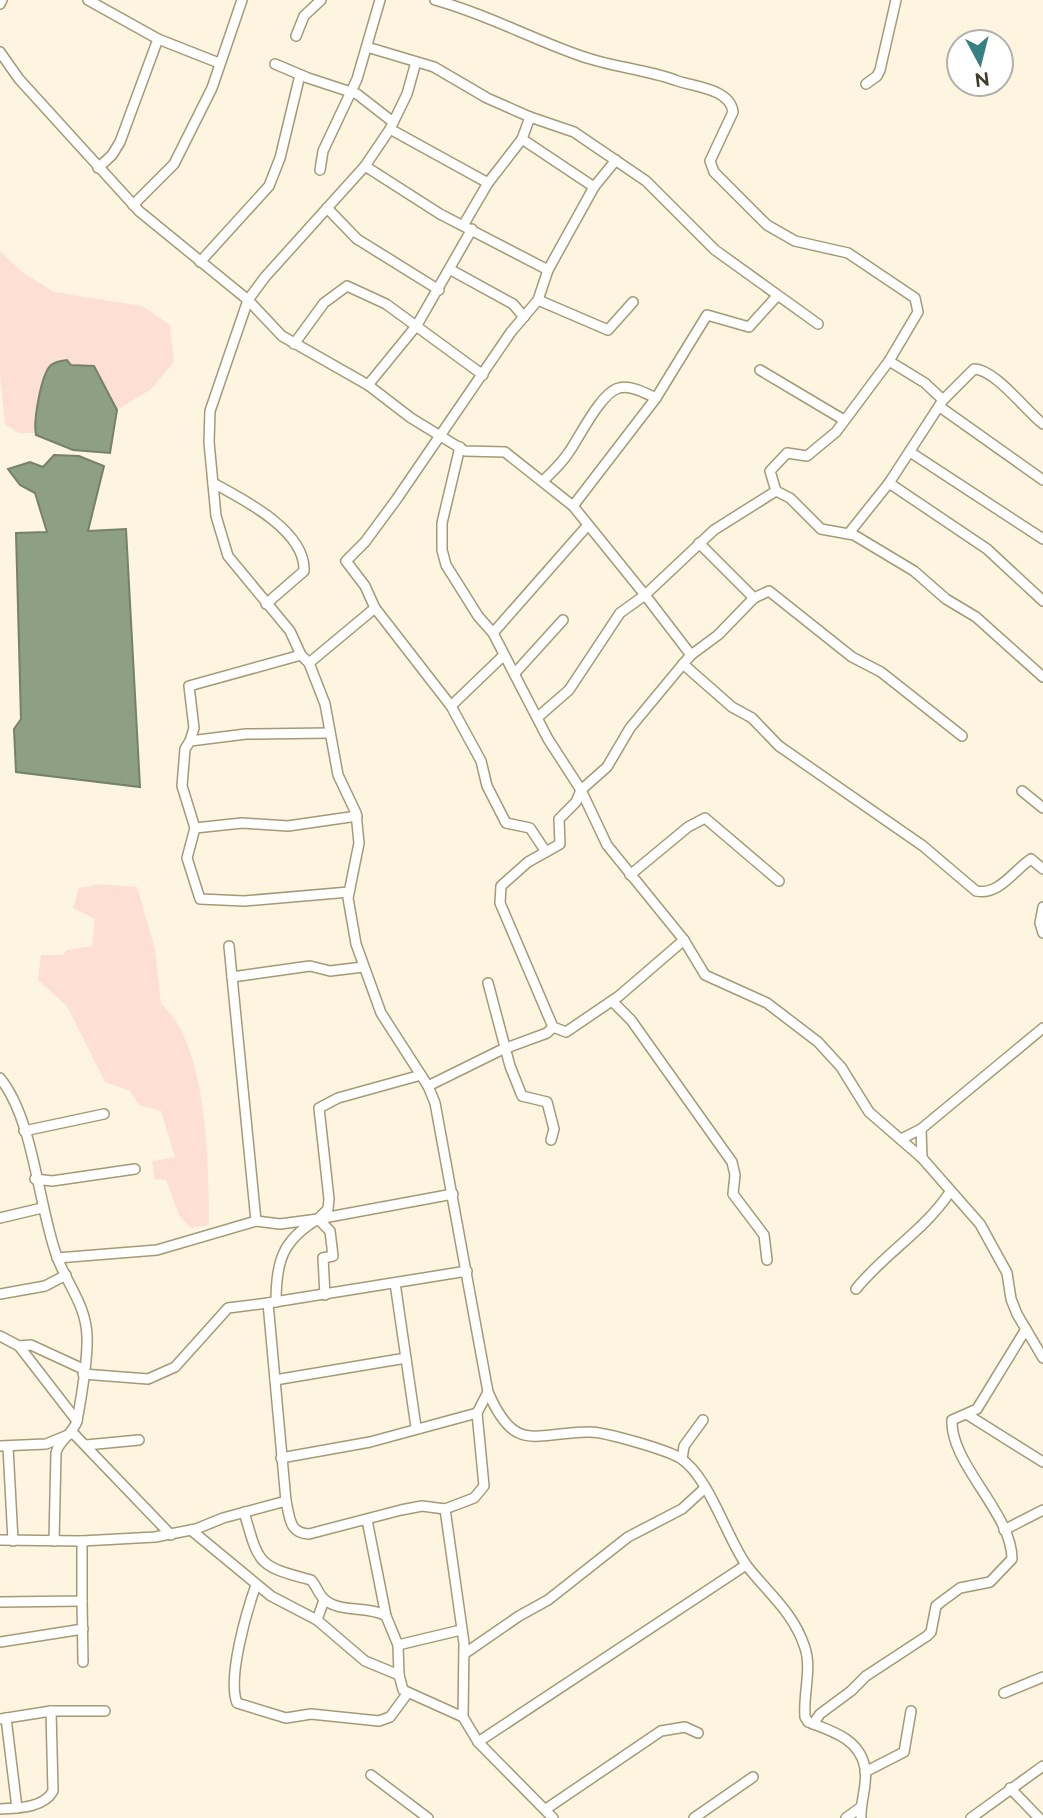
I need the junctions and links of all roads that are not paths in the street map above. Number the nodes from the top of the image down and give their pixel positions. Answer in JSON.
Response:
{"nodes":[{"id":1,"x":88,"y":0,"type":"edge"},
{"id":2,"x":242,"y":0,"type":"edge"},
{"id":3,"x":321,"y":0,"type":"edge"},
{"id":4,"x":380,"y":0,"type":"edge"},
{"id":5,"x":435,"y":0,"type":"edge"},
{"id":6,"x":896,"y":0,"type":"edge"},
{"id":7,"x":296,"y":36,"type":"dead end"},
{"id":8,"x":158,"y":39,"type":"junction"},
{"id":9,"x":367,"y":47,"type":"junction"},
{"id":10,"x":0,"y":52,"type":"edge"},
{"id":11,"x":416,"y":62,"type":"junction"},
{"id":12,"x":219,"y":63,"type":"junction"},
{"id":13,"x":275,"y":64,"type":"dead end"},
{"id":14,"x":300,"y":75,"type":"junction"},
{"id":15,"x":866,"y":85,"type":"dead end"},
{"id":16,"x":348,"y":92,"type":"junction"},
{"id":17,"x":530,"y":117,"type":"junction"},
{"id":18,"x":392,"y":126,"type":"junction"},
{"id":19,"x":522,"y":139,"type":"junction"},
{"id":20,"x":616,"y":160,"type":"junction"},
{"id":21,"x":365,"y":166,"type":"junction"},
{"id":22,"x":98,"y":168,"type":"junction"},
{"id":23,"x":320,"y":170,"type":"dead end"},
{"id":24,"x":488,"y":183,"type":"junction"},
{"id":25,"x":594,"y":187,"type":"junction"},
{"id":26,"x":133,"y":205,"type":"junction"},
{"id":27,"x":327,"y":208,"type":"junction"},
{"id":28,"x":468,"y":226,"type":"junction"},
{"id":29,"x":200,"y":262,"type":"junction"},
{"id":30,"x":451,"y":270,"type":"junction"},
{"id":31,"x":548,"y":270,"type":"junction"},
{"id":32,"x":439,"y":290,"type":"junction"},
{"id":33,"x":777,"y":296,"type":"junction"},
{"id":34,"x":248,"y":300,"type":"junction"},
{"id":35,"x":538,"y":300,"type":"junction"},
{"id":36,"x":633,"y":302,"type":"dead end"},
{"id":37,"x":524,"y":317,"type":"junction"},
{"id":38,"x":818,"y":324,"type":"dead end"},
{"id":39,"x":417,"y":325,"type":"junction"},
{"id":40,"x":294,"y":344,"type":"junction"},
{"id":41,"x":889,"y":361,"type":"junction"},
{"id":42,"x":760,"y":370,"type":"dead end"},
{"id":43,"x":483,"y":375,"type":"junction"},
{"id":44,"x":368,"y":385,"type":"junction"},
{"id":45,"x":656,"y":398,"type":"junction"},
{"id":46,"x":941,"y":403,"type":"junction"},
{"id":47,"x":844,"y":420,"type":"junction"},
{"id":48,"x":1043,"y":424,"type":"edge"},
{"id":49,"x":438,"y":435,"type":"junction"},
{"id":50,"x":460,"y":447,"type":"junction"},
{"id":51,"x":910,"y":452,"type":"junction"},
{"id":52,"x":1043,"y":480,"type":"edge"},
{"id":53,"x":544,"y":481,"type":"junction"},
{"id":54,"x":213,"y":483,"type":"junction"},
{"id":55,"x":889,"y":483,"type":"junction"},
{"id":56,"x":776,"y":491,"type":"junction"},
{"id":57,"x":573,"y":506,"type":"junction"},
{"id":58,"x":588,"y":525,"type":"junction"},
{"id":59,"x":849,"y":533,"type":"junction"},
{"id":60,"x":1043,"y":539,"type":"edge"},
{"id":61,"x":699,"y":543,"type":"junction"},
{"id":62,"x":645,"y":595,"type":"junction"},
{"id":63,"x":754,"y":598,"type":"junction"},
{"id":64,"x":1043,"y":601,"type":"edge"},
{"id":65,"x":266,"y":604,"type":"junction"},
{"id":66,"x":375,"y":608,"type":"junction"},
{"id":67,"x":563,"y":620,"type":"dead end"},
{"id":68,"x":493,"y":633,"type":"junction"},
{"id":69,"x":301,"y":655,"type":"junction"},
{"id":70,"x":504,"y":655,"type":"junction"},
{"id":71,"x":691,"y":655,"type":"junction"},
{"id":72,"x":309,"y":663,"type":"junction"},
{"id":73,"x":683,"y":664,"type":"junction"},
{"id":74,"x":514,"y":673,"type":"junction"},
{"id":75,"x":1043,"y":677,"type":"edge"},
{"id":76,"x":451,"y":706,"type":"junction"},
{"id":77,"x":538,"y":717,"type":"junction"},
{"id":78,"x":330,"y":733,"type":"junction"},
{"id":79,"x":962,"y":736,"type":"dead end"},
{"id":80,"x":190,"y":741,"type":"junction"},
{"id":81,"x":581,"y":790,"type":"junction"},
{"id":82,"x":1022,"y":791,"type":"dead end"},
{"id":83,"x":1043,"y":808,"type":"edge"},
{"id":84,"x":357,"y":816,"type":"junction"},
{"id":85,"x":195,"y":828,"type":"junction"},
{"id":86,"x":547,"y":852,"type":"junction"},
{"id":87,"x":1043,"y":869,"type":"edge"},
{"id":88,"x":630,"y":875,"type":"junction"},
{"id":89,"x":779,"y":881,"type":"dead end"},
{"id":90,"x":349,"y":892,"type":"junction"},
{"id":91,"x":1043,"y":906,"type":"edge"},
{"id":92,"x":1043,"y":933,"type":"edge"},
{"id":93,"x":684,"y":940,"type":"junction"},
{"id":94,"x":229,"y":946,"type":"dead end"},
{"id":95,"x":363,"y":967,"type":"junction"},
{"id":96,"x":232,"y":977,"type":"junction"},
{"id":97,"x":488,"y":983,"type":"dead end"},
{"id":98,"x":612,"y":1001,"type":"junction"},
{"id":99,"x":553,"y":1027,"type":"junction"},
{"id":100,"x":1043,"y":1028,"type":"edge"},
{"id":101,"x":507,"y":1048,"type":"junction"},
{"id":102,"x":421,"y":1074,"type":"junction"},
{"id":103,"x":0,"y":1078,"type":"edge"},
{"id":104,"x":428,"y":1086,"type":"junction"},
{"id":105,"x":104,"y":1114,"type":"dead end"},
{"id":106,"x":921,"y":1129,"type":"junction"},
{"id":107,"x":24,"y":1131,"type":"junction"},
{"id":108,"x":901,"y":1139,"type":"junction"},
{"id":109,"x":551,"y":1140,"type":"dead end"},
{"id":110,"x":922,"y":1158,"type":"junction"},
{"id":111,"x":135,"y":1169,"type":"dead end"},
{"id":112,"x":35,"y":1179,"type":"junction"},
{"id":113,"x":950,"y":1192,"type":"junction"},
{"id":114,"x":453,"y":1194,"type":"junction"},
{"id":115,"x":41,"y":1208,"type":"junction"},
{"id":116,"x":0,"y":1218,"type":"edge"},
{"id":117,"x":318,"y":1219,"type":"junction"},
{"id":118,"x":257,"y":1221,"type":"junction"},
{"id":119,"x":57,"y":1258,"type":"junction"},
{"id":120,"x":767,"y":1260,"type":"dead end"},
{"id":121,"x":467,"y":1271,"type":"junction"},
{"id":122,"x":66,"y":1275,"type":"junction"},
{"id":123,"x":395,"y":1283,"type":"junction"},
{"id":124,"x":856,"y":1289,"type":"dead end"},
{"id":125,"x":0,"y":1294,"type":"edge"},
{"id":126,"x":325,"y":1295,"type":"junction"},
{"id":127,"x":272,"y":1303,"type":"junction"},
{"id":128,"x":1026,"y":1329,"type":"junction"},
{"id":129,"x":0,"y":1336,"type":"edge"},
{"id":130,"x":19,"y":1346,"type":"junction"},
{"id":131,"x":406,"y":1358,"type":"junction"},
{"id":132,"x":1043,"y":1358,"type":"edge"},
{"id":133,"x":83,"y":1372,"type":"junction"},
{"id":134,"x":275,"y":1380,"type":"junction"},
{"id":135,"x":488,"y":1392,"type":"junction"},
{"id":136,"x":477,"y":1413,"type":"junction"},
{"id":137,"x":968,"y":1415,"type":"junction"},
{"id":138,"x":702,"y":1420,"type":"dead end"},
{"id":139,"x":77,"y":1421,"type":"junction"},
{"id":140,"x":416,"y":1427,"type":"junction"},
{"id":141,"x":73,"y":1433,"type":"junction"},
{"id":142,"x":139,"y":1440,"type":"dead end"},
{"id":143,"x":86,"y":1445,"type":"junction"},
{"id":144,"x":4,"y":1447,"type":"edge"},
{"id":145,"x":281,"y":1458,"type":"junction"},
{"id":146,"x":682,"y":1459,"type":"junction"},
{"id":147,"x":1043,"y":1462,"type":"edge"},
{"id":148,"x":705,"y":1488,"type":"junction"},
{"id":149,"x":286,"y":1501,"type":"junction"},
{"id":150,"x":444,"y":1509,"type":"junction"},
{"id":151,"x":1043,"y":1510,"type":"edge"},
{"id":152,"x":244,"y":1512,"type":"junction"},
{"id":153,"x":367,"y":1520,"type":"junction"},
{"id":154,"x":191,"y":1530,"type":"junction"},
{"id":155,"x":1004,"y":1530,"type":"junction"},
{"id":156,"x":171,"y":1535,"type":"junction"},
{"id":157,"x":0,"y":1540,"type":"edge"},
{"id":158,"x":13,"y":1541,"type":"junction"},
{"id":159,"x":54,"y":1541,"type":"junction"},
{"id":160,"x":82,"y":1541,"type":"junction"},
{"id":161,"x":746,"y":1565,"type":"junction"},
{"id":162,"x":256,"y":1585,"type":"junction"},
{"id":163,"x":324,"y":1600,"type":"junction"},
{"id":164,"x":82,"y":1601,"type":"junction"},
{"id":165,"x":0,"y":1602,"type":"edge"},
{"id":166,"x":386,"y":1616,"type":"junction"},
{"id":167,"x":317,"y":1620,"type":"junction"},
{"id":168,"x":82,"y":1629,"type":"junction"},
{"id":169,"x":461,"y":1630,"type":"junction"},
{"id":170,"x":0,"y":1642,"type":"edge"},
{"id":171,"x":398,"y":1644,"type":"junction"},
{"id":172,"x":464,"y":1654,"type":"junction"},
{"id":173,"x":83,"y":1662,"type":"dead end"},
{"id":174,"x":399,"y":1675,"type":"junction"},
{"id":175,"x":1043,"y":1677,"type":"edge"},
{"id":176,"x":1004,"y":1693,"type":"dead end"},
{"id":177,"x":407,"y":1695,"type":"junction"},
{"id":178,"x":51,"y":1711,"type":"junction"},
{"id":179,"x":105,"y":1711,"type":"dead end"},
{"id":180,"x":911,"y":1712,"type":"dead end"},
{"id":181,"x":463,"y":1717,"type":"junction"},
{"id":182,"x":3,"y":1719,"type":"edge"},
{"id":183,"x":813,"y":1724,"type":"junction"},
{"id":184,"x":698,"y":1732,"type":"dead end"},
{"id":185,"x":478,"y":1742,"type":"junction"},
{"id":186,"x":1043,"y":1766,"type":"edge"},
{"id":187,"x":865,"y":1772,"type":"junction"},
{"id":188,"x":372,"y":1775,"type":"dead end"},
{"id":189,"x":753,"y":1777,"type":"dead end"},
{"id":190,"x":1010,"y":1788,"type":"junction"},
{"id":191,"x":861,"y":1807,"type":"junction"},
{"id":192,"x":17,"y":1808,"type":"junction"},
{"id":193,"x":0,"y":1809,"type":"edge"},
{"id":194,"x":546,"y":1809,"type":"junction"},
{"id":195,"x":428,"y":1818,"type":"edge"},
{"id":196,"x":553,"y":1818,"type":"edge"},
{"id":197,"x":694,"y":1818,"type":"edge"},
{"id":198,"x":846,"y":1818,"type":"edge"},
{"id":199,"x":862,"y":1818,"type":"edge"},
{"id":200,"x":971,"y":1818,"type":"edge"},
{"id":201,"x":1040,"y":1818,"type":"edge"}],
"edges":[{"from":1,"to":8,"type":"street"},
{"from":2,"to":12,"type":"street"},
{"from":3,"to":7,"type":"street"},
{"from":4,"to":9,"type":"street"},
{"from":5,"to":41,"type":"street"},
{"from":6,"to":15,"type":"street"},
{"from":8,"to":12,"type":"street"},
{"from":8,"to":22,"type":"street"},
{"from":9,"to":11,"type":"street"},
{"from":9,"to":16,"type":"street"},
{"from":10,"to":22,"type":"street"},
{"from":11,"to":17,"type":"street"},
{"from":11,"to":18,"type":"street"},
{"from":12,"to":26,"type":"street"},
{"from":13,"to":14,"type":"street"},
{"from":14,"to":16,"type":"street"},
{"from":14,"to":29,"type":"street"},
{"from":16,"to":18,"type":"street"},
{"from":16,"to":23,"type":"street"},
{"from":17,"to":19,"type":"street"},
{"from":17,"to":20,"type":"street"},
{"from":18,"to":21,"type":"street"},
{"from":18,"to":24,"type":"street"},
{"from":19,"to":24,"type":"street"},
{"from":19,"to":25,"type":"street"},
{"from":20,"to":25,"type":"street"},
{"from":20,"to":33,"type":"street"},
{"from":21,"to":27,"type":"street"},
{"from":21,"to":28,"type":"street"},
{"from":22,"to":26,"type":"street"},
{"from":24,"to":28,"type":"street"},
{"from":25,"to":31,"type":"street"},
{"from":26,"to":29,"type":"street"},
{"from":27,"to":32,"type":"street"},
{"from":27,"to":34,"type":"street"},
{"from":28,"to":30,"type":"street"},
{"from":28,"to":31,"type":"street"},
{"from":29,"to":34,"type":"street"},
{"from":30,"to":32,"type":"street"},
{"from":30,"to":37,"type":"street"},
{"from":31,"to":35,"type":"street"},
{"from":32,"to":39,"type":"street"},
{"from":33,"to":38,"type":"street"},
{"from":33,"to":45,"type":"street"},
{"from":34,"to":40,"type":"street"},
{"from":34,"to":54,"type":"street"},
{"from":35,"to":36,"type":"street"},
{"from":35,"to":37,"type":"street"},
{"from":37,"to":43,"type":"street"},
{"from":39,"to":40,"type":"street"},
{"from":39,"to":43,"type":"street"},
{"from":39,"to":44,"type":"street"},
{"from":40,"to":44,"type":"street"},
{"from":41,"to":46,"type":"street"},
{"from":41,"to":47,"type":"street"},
{"from":42,"to":47,"type":"street"},
{"from":43,"to":49,"type":"street"},
{"from":44,"to":49,"type":"street"},
{"from":45,"to":53,"type":"street"},
{"from":45,"to":57,"type":"street"},
{"from":46,"to":48,"type":"street"},
{"from":46,"to":51,"type":"street"},
{"from":46,"to":52,"type":"street"},
{"from":47,"to":56,"type":"street"},
{"from":49,"to":50,"type":"street"},
{"from":49,"to":66,"type":"street"},
{"from":50,"to":53,"type":"street"},
{"from":50,"to":68,"type":"street"},
{"from":51,"to":55,"type":"street"},
{"from":51,"to":60,"type":"street"},
{"from":53,"to":57,"type":"street"},
{"from":54,"to":65,"type":"street"},
{"from":54,"to":65,"type":"street"},
{"from":55,"to":59,"type":"street"},
{"from":55,"to":64,"type":"street"},
{"from":56,"to":59,"type":"street"},
{"from":56,"to":61,"type":"street"},
{"from":57,"to":58,"type":"street"},
{"from":58,"to":62,"type":"street"},
{"from":58,"to":68,"type":"street"},
{"from":59,"to":75,"type":"street"},
{"from":61,"to":62,"type":"street"},
{"from":61,"to":63,"type":"street"},
{"from":62,"to":71,"type":"street"},
{"from":62,"to":77,"type":"street"},
{"from":63,"to":71,"type":"street"},
{"from":63,"to":79,"type":"street"},
{"from":65,"to":69,"type":"street"},
{"from":66,"to":72,"type":"street"},
{"from":66,"to":76,"type":"street"},
{"from":67,"to":74,"type":"street"},
{"from":68,"to":70,"type":"street"},
{"from":69,"to":72,"type":"street"},
{"from":69,"to":80,"type":"street"},
{"from":70,"to":74,"type":"street"},
{"from":70,"to":76,"type":"street"},
{"from":71,"to":73,"type":"street"},
{"from":72,"to":78,"type":"street"},
{"from":73,"to":81,"type":"street"},
{"from":73,"to":87,"type":"street"},
{"from":74,"to":77,"type":"street"},
{"from":76,"to":86,"type":"street"},
{"from":77,"to":81,"type":"street"},
{"from":78,"to":80,"type":"street"},
{"from":78,"to":84,"type":"street"},
{"from":80,"to":85,"type":"street"},
{"from":81,"to":86,"type":"street"},
{"from":81,"to":88,"type":"street"},
{"from":82,"to":83,"type":"street"},
{"from":84,"to":85,"type":"street"},
{"from":84,"to":90,"type":"street"},
{"from":85,"to":90,"type":"street"},
{"from":86,"to":99,"type":"street"},
{"from":88,"to":89,"type":"street"},
{"from":88,"to":93,"type":"street"},
{"from":90,"to":95,"type":"street"},
{"from":91,"to":92,"type":"street"},
{"from":93,"to":98,"type":"street"},
{"from":93,"to":108,"type":"street"},
{"from":94,"to":96,"type":"street"},
{"from":95,"to":96,"type":"street"},
{"from":95,"to":102,"type":"street"},
{"from":96,"to":118,"type":"street"},
{"from":97,"to":101,"type":"street"},
{"from":98,"to":99,"type":"street"},
{"from":98,"to":120,"type":"street"},
{"from":99,"to":101,"type":"street"},
{"from":100,"to":106,"type":"street"},
{"from":101,"to":104,"type":"street"},
{"from":101,"to":109,"type":"street"},
{"from":102,"to":104,"type":"street"},
{"from":102,"to":117,"type":"street"},
{"from":103,"to":107,"type":"street"},
{"from":104,"to":114,"type":"street"},
{"from":105,"to":107,"type":"street"},
{"from":106,"to":108,"type":"street"},
{"from":106,"to":110,"type":"street"},
{"from":107,"to":112,"type":"street"},
{"from":108,"to":110,"type":"street"},
{"from":110,"to":113,"type":"street"},
{"from":111,"to":112,"type":"street"},
{"from":112,"to":115,"type":"street"},
{"from":113,"to":124,"type":"street"},
{"from":113,"to":128,"type":"street"},
{"from":114,"to":117,"type":"street"},
{"from":114,"to":121,"type":"street"},
{"from":115,"to":116,"type":"street"},
{"from":115,"to":119,"type":"street"},
{"from":117,"to":118,"type":"street"},
{"from":117,"to":126,"type":"street"},
{"from":117,"to":127,"type":"street"},
{"from":118,"to":119,"type":"street"},
{"from":119,"to":122,"type":"street"},
{"from":121,"to":123,"type":"street"},
{"from":121,"to":135,"type":"street"},
{"from":122,"to":125,"type":"street"},
{"from":122,"to":133,"type":"street"},
{"from":123,"to":126,"type":"street"},
{"from":123,"to":131,"type":"street"},
{"from":126,"to":127,"type":"street"},
{"from":127,"to":133,"type":"street"},
{"from":127,"to":134,"type":"street"},
{"from":128,"to":132,"type":"street"},
{"from":128,"to":137,"type":"street"},
{"from":129,"to":130,"type":"street"},
{"from":130,"to":133,"type":"street"},
{"from":130,"to":139,"type":"street"},
{"from":131,"to":134,"type":"street"},
{"from":131,"to":140,"type":"street"},
{"from":133,"to":139,"type":"street"},
{"from":134,"to":145,"type":"street"},
{"from":135,"to":136,"type":"street"},
{"from":135,"to":146,"type":"street"},
{"from":136,"to":140,"type":"street"},
{"from":136,"to":150,"type":"street"},
{"from":137,"to":147,"type":"street"},
{"from":137,"to":155,"type":"street"},
{"from":138,"to":146,"type":"street"},
{"from":139,"to":141,"type":"street"},
{"from":140,"to":145,"type":"street"},
{"from":141,"to":143,"type":"street"},
{"from":141,"to":144,"type":"street"},
{"from":141,"to":159,"type":"street"},
{"from":142,"to":143,"type":"street"},
{"from":143,"to":156,"type":"street"},
{"from":144,"to":158,"type":"street"},
{"from":145,"to":149,"type":"street"},
{"from":146,"to":148,"type":"street"},
{"from":148,"to":161,"type":"street"},
{"from":148,"to":172,"type":"street"},
{"from":149,"to":152,"type":"street"},
{"from":149,"to":153,"type":"street"},
{"from":150,"to":153,"type":"street"},
{"from":150,"to":169,"type":"street"},
{"from":151,"to":155,"type":"street"},
{"from":152,"to":154,"type":"street"},
{"from":152,"to":163,"type":"street"},
{"from":153,"to":166,"type":"street"},
{"from":154,"to":156,"type":"street"},
{"from":154,"to":162,"type":"street"},
{"from":155,"to":183,"type":"street"},
{"from":156,"to":160,"type":"street"},
{"from":157,"to":158,"type":"street"},
{"from":158,"to":159,"type":"street"},
{"from":159,"to":160,"type":"street"},
{"from":160,"to":164,"type":"street"},
{"from":161,"to":183,"type":"street"},
{"from":161,"to":185,"type":"street"},
{"from":162,"to":167,"type":"street"},
{"from":162,"to":177,"type":"street"},
{"from":163,"to":166,"type":"street"},
{"from":163,"to":167,"type":"street"},
{"from":164,"to":165,"type":"street"},
{"from":164,"to":168,"type":"street"},
{"from":166,"to":171,"type":"street"},
{"from":167,"to":174,"type":"street"},
{"from":168,"to":170,"type":"street"},
{"from":168,"to":173,"type":"street"},
{"from":169,"to":171,"type":"street"},
{"from":169,"to":172,"type":"street"},
{"from":171,"to":174,"type":"street"},
{"from":172,"to":181,"type":"street"},
{"from":174,"to":177,"type":"street"},
{"from":175,"to":176,"type":"street"},
{"from":177,"to":181,"type":"street"},
{"from":178,"to":179,"type":"street"},
{"from":178,"to":182,"type":"street"},
{"from":178,"to":192,"type":"street"},
{"from":180,"to":187,"type":"street"},
{"from":181,"to":185,"type":"street"},
{"from":182,"to":192,"type":"street"},
{"from":183,"to":187,"type":"street"},
{"from":184,"to":194,"type":"street"},
{"from":185,"to":194,"type":"street"},
{"from":186,"to":190,"type":"street"},
{"from":187,"to":191,"type":"street"},
{"from":188,"to":195,"type":"street"},
{"from":189,"to":197,"type":"street"},
{"from":190,"to":200,"type":"street"},
{"from":190,"to":201,"type":"street"},
{"from":191,"to":198,"type":"street"},
{"from":191,"to":199,"type":"street"},
{"from":192,"to":193,"type":"street"},
{"from":194,"to":196,"type":"street"}]}
